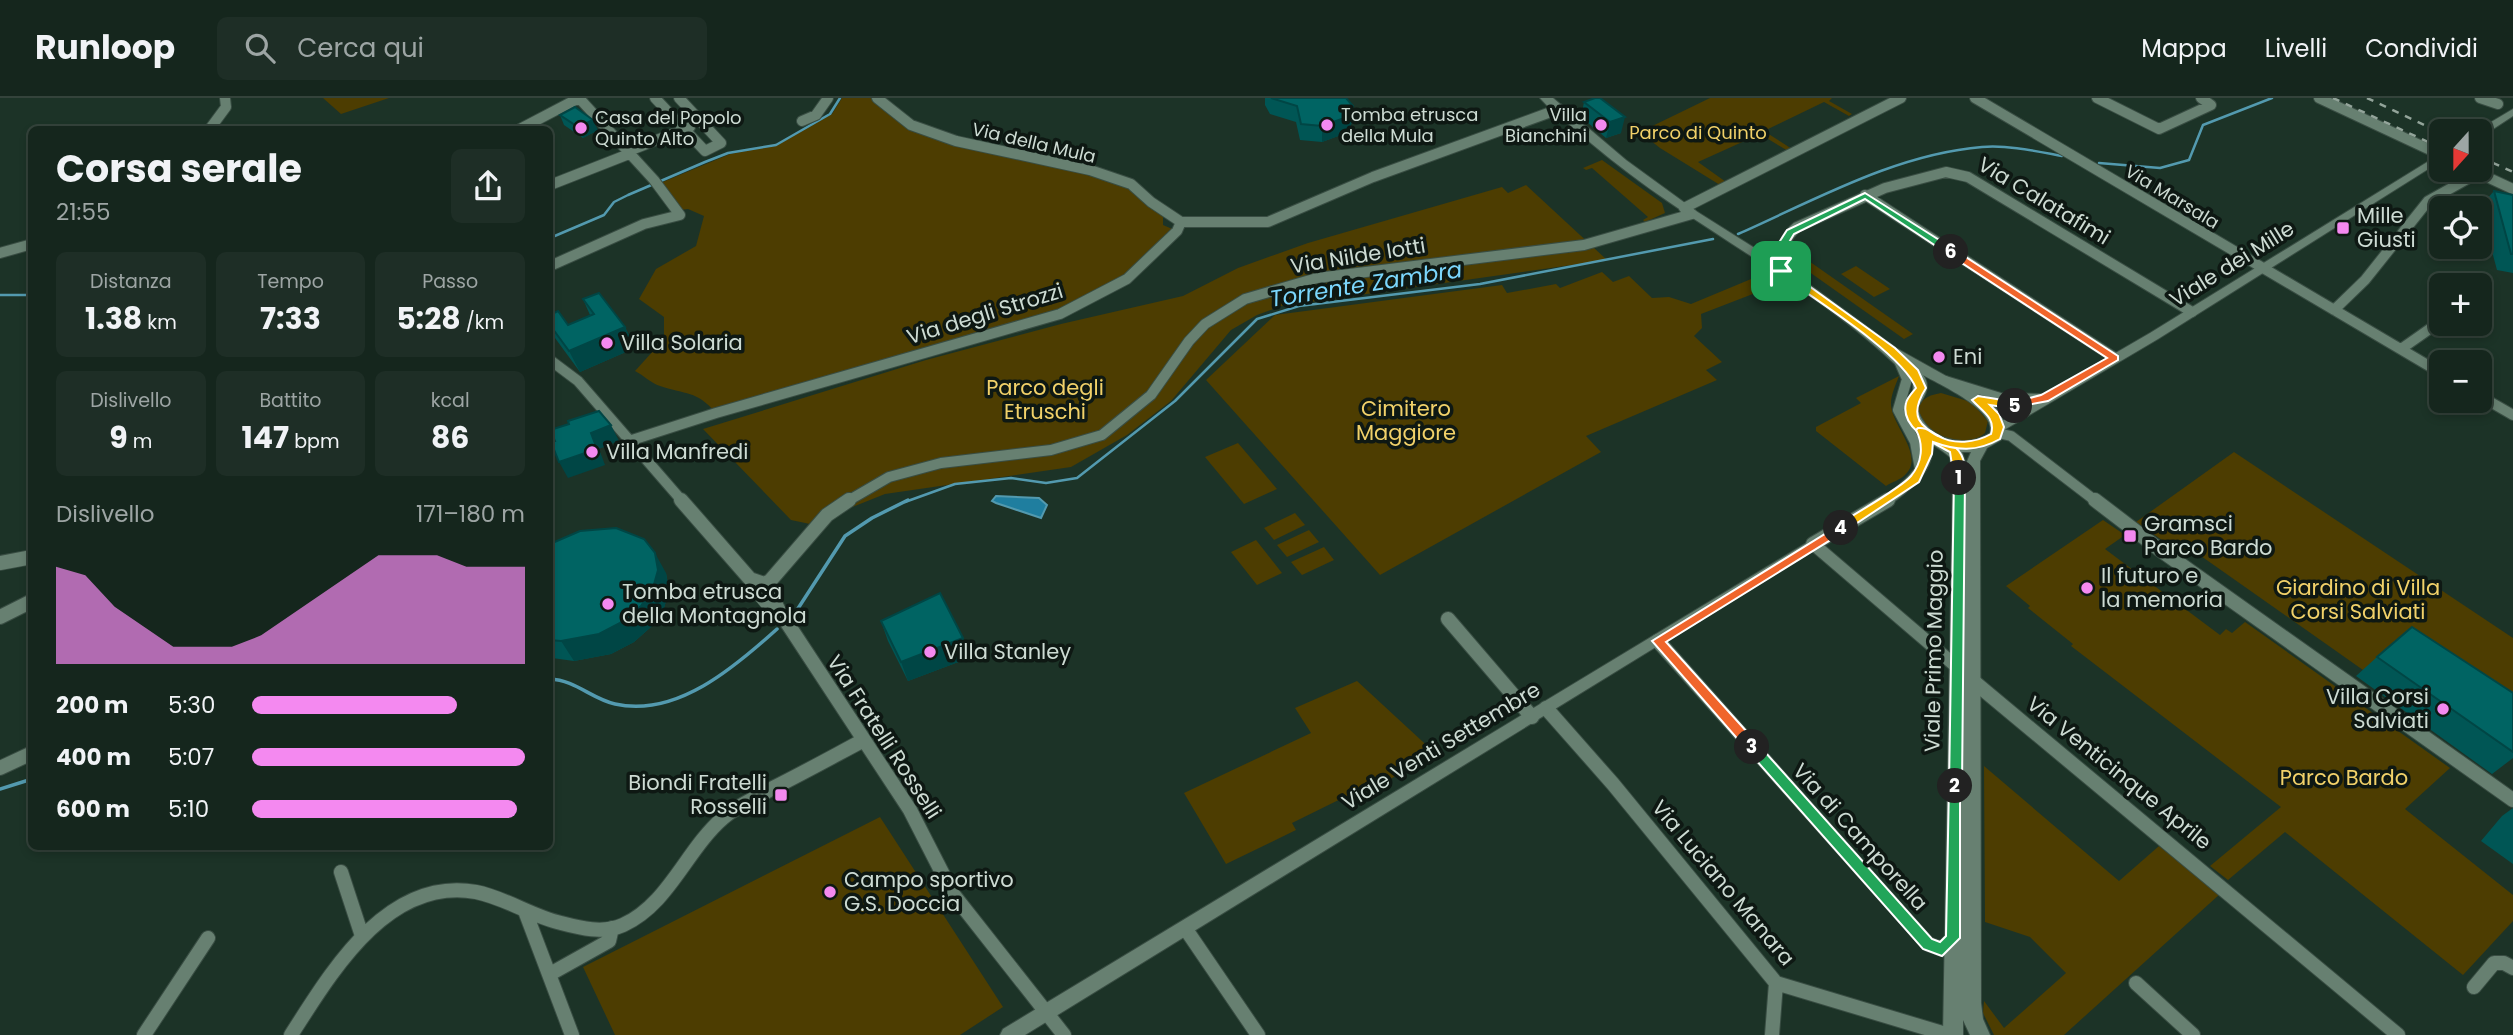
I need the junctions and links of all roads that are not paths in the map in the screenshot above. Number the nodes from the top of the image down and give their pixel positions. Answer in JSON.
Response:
{"nodes":[{"id":1,"x":225,"y":98,"type":"edge"},
{"id":2,"x":569,"y":98,"type":"edge"},
{"id":3,"x":579,"y":98,"type":"edge"},
{"id":4,"x":655,"y":98,"type":"edge"},
{"id":5,"x":679,"y":98,"type":"edge"},
{"id":6,"x":828,"y":98,"type":"edge"},
{"id":7,"x":877,"y":98,"type":"edge"},
{"id":8,"x":1546,"y":98,"type":"edge"},
{"id":9,"x":1901,"y":98,"type":"edge"},
{"id":10,"x":1975,"y":98,"type":"edge"},
{"id":11,"x":2096,"y":98,"type":"edge"},
{"id":12,"x":2201,"y":98,"type":"edge"},
{"id":13,"x":2319,"y":98,"type":"edge"},
{"id":14,"x":2480,"y":98,"type":"edge"},
{"id":15,"x":2498,"y":104,"type":"dead end"},
{"id":16,"x":1559,"y":109,"type":"junction"},
{"id":17,"x":2513,"y":112,"type":"edge"},
{"id":18,"x":698,"y":120,"type":"junction"},
{"id":19,"x":802,"y":121,"type":"dead end"},
{"id":20,"x":2492,"y":125,"type":"edge"},
{"id":21,"x":212,"y":126,"type":"edge"},
{"id":22,"x":522,"y":126,"type":"edge"},
{"id":23,"x":525,"y":126,"type":"edge"},
{"id":24,"x":684,"y":129,"type":"junction"},
{"id":25,"x":2429,"y":150,"type":"edge"},
{"id":26,"x":628,"y":153,"type":"junction"},
{"id":27,"x":2429,"y":163,"type":"edge"},
{"id":28,"x":2492,"y":179,"type":"edge"},
{"id":29,"x":2458,"y":182,"type":"edge"},
{"id":30,"x":553,"y":187,"type":"edge"},
{"id":31,"x":2513,"y":188,"type":"edge"},
{"id":32,"x":1865,"y":195,"type":"junction"},
{"id":33,"x":1688,"y":211,"type":"junction"},
{"id":34,"x":1181,"y":222,"type":"junction"},
{"id":35,"x":28,"y":245,"type":"edge"},
{"id":36,"x":0,"y":253,"type":"edge"},
{"id":37,"x":553,"y":264,"type":"edge"},
{"id":38,"x":2262,"y":268,"type":"junction"},
{"id":39,"x":1781,"y":271,"type":"junction"},
{"id":40,"x":2334,"y":310,"type":"junction"},
{"id":41,"x":2192,"y":312,"type":"junction"},
{"id":42,"x":2429,"y":329,"type":"edge"},
{"id":43,"x":2400,"y":349,"type":"junction"},
{"id":44,"x":1892,"y":351,"type":"junction"},
{"id":45,"x":2115,"y":358,"type":"junction"},
{"id":46,"x":553,"y":362,"type":"edge"},
{"id":47,"x":2429,"y":366,"type":"edge"},
{"id":48,"x":1933,"y":376,"type":"junction"},
{"id":49,"x":1960,"y":392,"type":"junction"},
{"id":50,"x":1917,"y":396,"type":"junction"},
{"id":51,"x":2044,"y":398,"type":"junction"},
{"id":52,"x":1978,"y":400,"type":"junction"},
{"id":53,"x":2492,"y":403,"type":"edge"},
{"id":54,"x":2513,"y":415,"type":"edge"},
{"id":55,"x":1922,"y":430,"type":"junction"},
{"id":56,"x":1998,"y":430,"type":"junction"},
{"id":57,"x":632,"y":440,"type":"junction"},
{"id":58,"x":1942,"y":442,"type":"junction"},
{"id":59,"x":1982,"y":444,"type":"junction"},
{"id":60,"x":1920,"y":469,"type":"junction"},
{"id":61,"x":1813,"y":544,"type":"junction"},
{"id":62,"x":28,"y":558,"type":"edge"},
{"id":63,"x":0,"y":563,"type":"edge"},
{"id":64,"x":770,"y":580,"type":"junction"},
{"id":65,"x":28,"y":603,"type":"edge"},
{"id":66,"x":0,"y":617,"type":"edge"},
{"id":67,"x":1448,"y":620,"type":"dead end"},
{"id":68,"x":1658,"y":641,"type":"junction"},
{"id":69,"x":1957,"y":667,"type":"junction"},
{"id":70,"x":1973,"y":681,"type":"junction"},
{"id":71,"x":1546,"y":708,"type":"junction"},
{"id":72,"x":1532,"y":717,"type":"junction"},
{"id":73,"x":862,"y":741,"type":"junction"},
{"id":74,"x":28,"y":755,"type":"edge"},
{"id":75,"x":0,"y":768,"type":"edge"},
{"id":76,"x":2513,"y":800,"type":"edge"},
{"id":77,"x":341,"y":872,"type":"dead end"},
{"id":78,"x":525,"y":911,"type":"junction"},
{"id":79,"x":612,"y":928,"type":"junction"},
{"id":80,"x":1185,"y":928,"type":"junction"},
{"id":81,"x":362,"y":936,"type":"junction"},
{"id":82,"x":208,"y":938,"type":"dead end"},
{"id":83,"x":1953,"y":938,"type":"junction"},
{"id":84,"x":2513,"y":968,"type":"edge"},
{"id":85,"x":550,"y":974,"type":"junction"},
{"id":86,"x":1776,"y":983,"type":"junction"},
{"id":87,"x":2136,"y":984,"type":"dead end"},
{"id":88,"x":2474,"y":987,"type":"dead end"},
{"id":89,"x":1046,"y":1012,"type":"junction"},
{"id":90,"x":144,"y":1035,"type":"edge"},
{"id":91,"x":291,"y":1035,"type":"edge"},
{"id":92,"x":572,"y":1035,"type":"edge"},
{"id":93,"x":1009,"y":1035,"type":"edge"},
{"id":94,"x":1064,"y":1035,"type":"edge"},
{"id":95,"x":1258,"y":1035,"type":"edge"},
{"id":96,"x":1772,"y":1035,"type":"edge"},
{"id":97,"x":1951,"y":1035,"type":"edge"},
{"id":98,"x":1980,"y":1035,"type":"edge"},
{"id":99,"x":2193,"y":1035,"type":"edge"},
{"id":100,"x":2398,"y":1035,"type":"edge"}],
"edges":[{"from":1,"to":21,"type":"street"},
{"from":2,"to":22,"type":"street"},
{"from":3,"to":23,"type":"street"},
{"from":3,"to":26,"type":"street"},
{"from":4,"to":24,"type":"street"},
{"from":5,"to":18,"type":"street"},
{"from":6,"to":19,"type":"street"},
{"from":7,"to":34,"type":"street","name":"Via della Mula"},
{"from":8,"to":16,"type":"main road"},
{"from":9,"to":33,"type":"street"},
{"from":10,"to":38,"type":"street","name":"Via Marsala"},
{"from":11,"to":12,"type":"street"},
{"from":13,"to":25,"type":"street"},
{"from":14,"to":15,"type":"street"},
{"from":16,"to":33,"type":"main road"},
{"from":16,"to":34,"type":"street"},
{"from":17,"to":20,"type":"street"},
{"from":18,"to":24,"type":"street"},
{"from":18,"to":24,"type":"street"},
{"from":24,"to":26,"type":"street"},
{"from":26,"to":30,"type":"street"},
{"from":26,"to":37,"type":"street"},
{"from":27,"to":38,"type":"street","name":"Viale dei Mille"},
{"from":28,"to":31,"type":"street"},
{"from":29,"to":40,"type":"street"},
{"from":32,"to":39,"type":"street","name":"Via Calatafimi"},
{"from":32,"to":41,"type":"street","name":"Via Calatafimi"},
{"from":32,"to":45,"type":"street"},
{"from":33,"to":39,"type":"main road"},
{"from":33,"to":64,"type":"street","name":"Via Nilde Iotti"},
{"from":34,"to":57,"type":"street","name":"Via degli Strozzi"},
{"from":35,"to":36,"type":"street"},
{"from":38,"to":40,"type":"street","name":"Via Marsala"},
{"from":38,"to":41,"type":"street","name":"Viale dei Mille"},
{"from":39,"to":44,"type":"main road"},
{"from":40,"to":43,"type":"street","name":"Via Marsala"},
{"from":41,"to":45,"type":"street","name":"Viale dei Mille"},
{"from":42,"to":43,"type":"street"},
{"from":43,"to":47,"type":"street","name":"Via Marsala"},
{"from":44,"to":48,"type":"main road"},
{"from":44,"to":50,"type":"main road"},
{"from":44,"to":60,"type":"street"},
{"from":45,"to":51,"type":"street","name":"Viale dei Mille"},
{"from":46,"to":57,"type":"street"},
{"from":48,"to":49,"type":"main road"},
{"from":48,"to":51,"type":"street"},
{"from":49,"to":50,"type":"main road"},
{"from":49,"to":52,"type":"main road"},
{"from":50,"to":55,"type":"main road"},
{"from":51,"to":52,"type":"street"},
{"from":51,"to":56,"type":"street"},
{"from":52,"to":56,"type":"main road"},
{"from":53,"to":54,"type":"street"},
{"from":55,"to":58,"type":"main road"},
{"from":55,"to":60,"type":"street"},
{"from":56,"to":59,"type":"main road"},
{"from":56,"to":76,"type":"street"},
{"from":57,"to":64,"type":"street"},
{"from":58,"to":59,"type":"main road"},
{"from":58,"to":69,"type":"main road","name":"Viale Primo Maggio"},
{"from":59,"to":70,"type":"main road","name":"Viale Primo Maggio"},
{"from":60,"to":61,"type":"street","name":"Viale Venti Settembre"},
{"from":61,"to":68,"type":"street","name":"Viale Venti Settembre"},
{"from":61,"to":69,"type":"street","name":"Via Venticinque Aprile"},
{"from":62,"to":63,"type":"street"},
{"from":64,"to":73,"type":"street","name":"Via Fratelli Rosselli"},
{"from":65,"to":66,"type":"street"},
{"from":67,"to":72,"type":"street"},
{"from":68,"to":71,"type":"street","name":"Viale Venti Settembre"},
{"from":68,"to":83,"type":"street","name":"Via di Camporella"},
{"from":69,"to":70,"type":"street","name":"Via Venticinque Aprile"},
{"from":69,"to":83,"type":"main road","name":"Viale Primo Maggio"},
{"from":70,"to":98,"type":"main road","name":"Viale Primo Maggio"},
{"from":70,"to":100,"type":"street","name":"Via Venticinque Aprile"},
{"from":71,"to":72,"type":"street","name":"Viale Venti Settembre"},
{"from":71,"to":86,"type":"street","name":"Via Luciano Manara"},
{"from":72,"to":80,"type":"street","name":"Viale Venti Settembre"},
{"from":73,"to":79,"type":"street"},
{"from":73,"to":89,"type":"street","name":"Via Fratelli Rosselli"},
{"from":74,"to":75,"type":"street"},
{"from":77,"to":81,"type":"street"},
{"from":78,"to":79,"type":"street"},
{"from":78,"to":81,"type":"street"},
{"from":78,"to":85,"type":"street"},
{"from":79,"to":85,"type":"street"},
{"from":80,"to":89,"type":"street","name":"Viale Venti Settembre"},
{"from":80,"to":95,"type":"street"},
{"from":81,"to":91,"type":"street"},
{"from":82,"to":90,"type":"street"},
{"from":83,"to":97,"type":"main road","name":"Viale Primo Maggio"},
{"from":84,"to":88,"type":"street"},
{"from":85,"to":92,"type":"street"},
{"from":86,"to":96,"type":"street"},
{"from":86,"to":97,"type":"street","name":"Via Luciano Manara"},
{"from":87,"to":99,"type":"street"},
{"from":89,"to":93,"type":"street","name":"Viale Venti Settembre"},
{"from":89,"to":94,"type":"street","name":"Via Fratelli Rosselli"}]}
